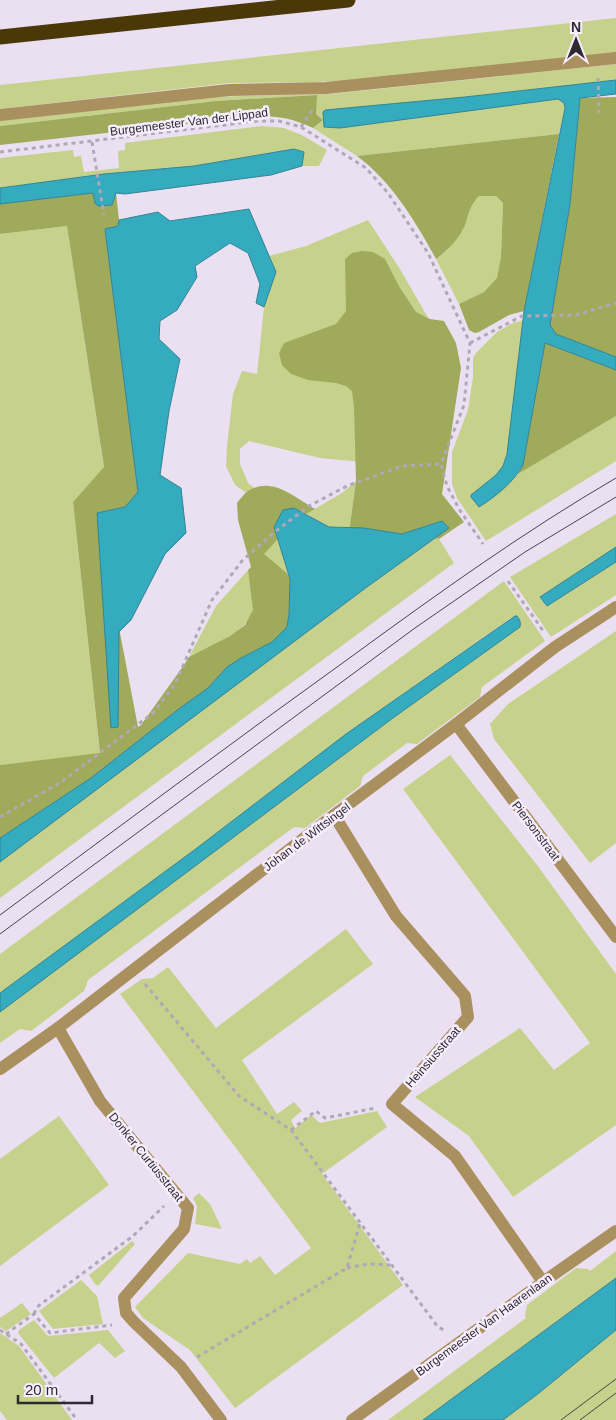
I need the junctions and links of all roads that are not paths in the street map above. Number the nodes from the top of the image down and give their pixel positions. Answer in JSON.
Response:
{"nodes":[{"id":1,"x":348,"y":0,"type":"edge"},
{"id":2,"x":0,"y":37,"type":"edge"},
{"id":3,"x":616,"y":58,"type":"edge"},
{"id":4,"x":0,"y":115,"type":"edge"},
{"id":5,"x":616,"y":607,"type":"edge"},
{"id":6,"x":456,"y":724,"type":"junction"},
{"id":7,"x":334,"y":815,"type":"junction"},
{"id":8,"x":616,"y":938,"type":"edge"},
{"id":9,"x":58,"y":1028,"type":"junction"},
{"id":10,"x":0,"y":1069,"type":"edge"},
{"id":11,"x":616,"y":1231,"type":"edge"},
{"id":12,"x":543,"y":1282,"type":"junction"},
{"id":13,"x":221,"y":1420,"type":"edge"},
{"id":14,"x":352,"y":1420,"type":"edge"}],
"edges":[{"from":1,"to":2,"type":"highway"},
{"from":3,"to":4,"type":"street"},
{"from":5,"to":6,"type":"street","name":"Johan de Wittsingel"},
{"from":6,"to":7,"type":"street","name":"Johan de Wittsingel"},
{"from":6,"to":8,"type":"street","name":"Piersonstraat"},
{"from":7,"to":9,"type":"street","name":"Johan de Wittsingel"},
{"from":7,"to":12,"type":"street","name":"Heinsiusstraat"},
{"from":9,"to":10,"type":"street","name":"Johan de Wittsingel"},
{"from":9,"to":13,"type":"street","name":"Donker Curtiusstraat"},
{"from":11,"to":12,"type":"street","name":"Burgemeester Van Haarenlaan"},
{"from":12,"to":14,"type":"street","name":"Burgemeester Van Haarenlaan"}]}
